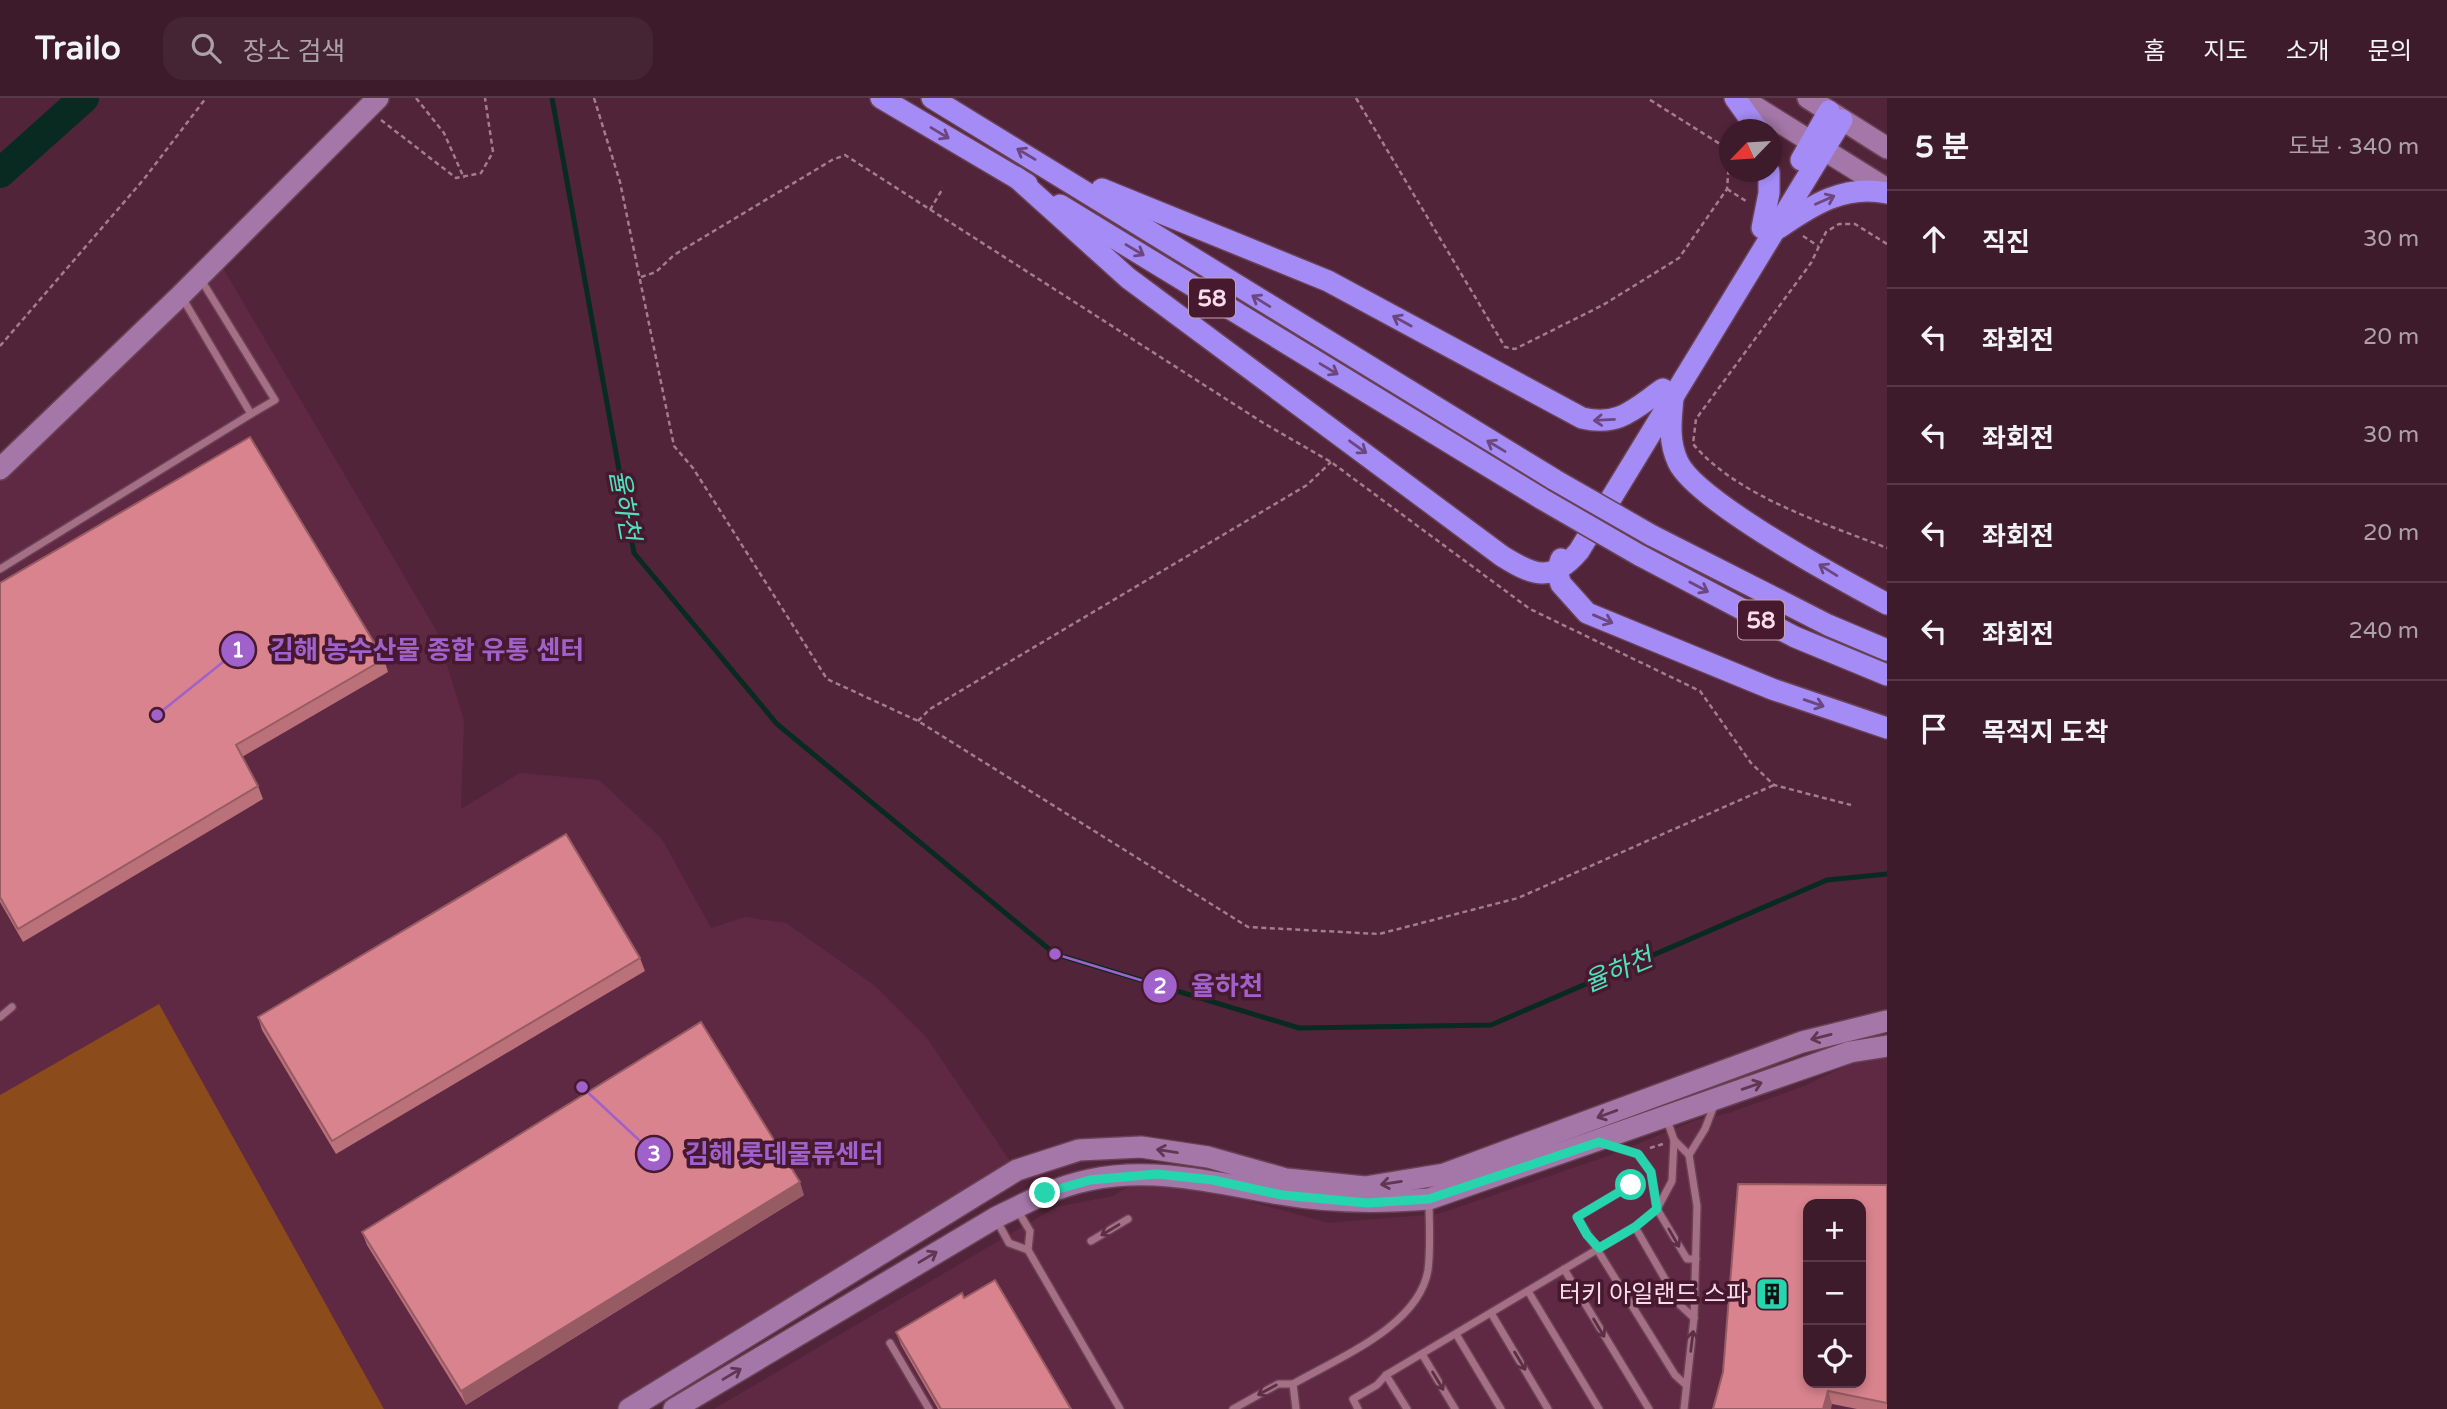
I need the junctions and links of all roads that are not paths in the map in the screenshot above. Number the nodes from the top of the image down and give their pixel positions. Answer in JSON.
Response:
{"nodes":[{"id":1,"x":881,"y":98,"type":"edge"},
{"id":2,"x":932,"y":98,"type":"edge"},
{"id":3,"x":1735,"y":98,"type":"edge"},
{"id":4,"x":1741,"y":98,"type":"edge"},
{"id":5,"x":1808,"y":98,"type":"edge"},
{"id":6,"x":372,"y":104,"type":"edge"},
{"id":7,"x":1835,"y":116,"type":"junction"},
{"id":8,"x":1750,"y":119,"type":"edge"},
{"id":9,"x":1818,"y":144,"type":"junction"},
{"id":10,"x":1887,"y":148,"type":"edge"},
{"id":11,"x":1052,"y":169,"type":"junction"},
{"id":12,"x":1016,"y":177,"type":"junction"},
{"id":13,"x":1769,"y":182,"type":"edge"},
{"id":14,"x":1887,"y":191,"type":"edge"},
{"id":15,"x":1767,"y":230,"type":"junction"},
{"id":16,"x":199,"y":277,"type":"junction"},
{"id":17,"x":181,"y":295,"type":"junction"},
{"id":18,"x":1668,"y":391,"type":"junction"},
{"id":19,"x":251,"y":414,"type":"junction"},
{"id":20,"x":0,"y":469,"type":"edge"},
{"id":21,"x":0,"y":569,"type":"edge"},
{"id":22,"x":1558,"y":572,"type":"junction"},
{"id":23,"x":1887,"y":604,"type":"edge"},
{"id":24,"x":1887,"y":650,"type":"edge"},
{"id":25,"x":1887,"y":676,"type":"edge"},
{"id":26,"x":1887,"y":728,"type":"edge"},
{"id":27,"x":12,"y":1007,"type":"dead end"},
{"id":28,"x":0,"y":1017,"type":"edge"},
{"id":29,"x":1887,"y":1021,"type":"edge"},
{"id":30,"x":1887,"y":1046,"type":"edge"},
{"id":31,"x":1658,"y":1095,"type":"junction"},
{"id":32,"x":1716,"y":1099,"type":"junction"},
{"id":33,"x":1666,"y":1117,"type":"junction"},
{"id":34,"x":1674,"y":1140,"type":"junction"},
{"id":35,"x":1599,"y":1142,"type":"junction"},
{"id":36,"x":1689,"y":1155,"type":"junction"},
{"id":37,"x":1631,"y":1185,"type":"dead end"},
{"id":38,"x":1429,"y":1199,"type":"junction"},
{"id":39,"x":1016,"y":1207,"type":"junction"},
{"id":40,"x":1657,"y":1209,"type":"junction"},
{"id":41,"x":995,"y":1217,"type":"junction"},
{"id":42,"x":1128,"y":1219,"type":"dead end"},
{"id":43,"x":1635,"y":1227,"type":"junction"},
{"id":44,"x":1091,"y":1241,"type":"dead end"},
{"id":45,"x":1599,"y":1248,"type":"junction"},
{"id":46,"x":1028,"y":1250,"type":"junction"},
{"id":47,"x":1696,"y":1259,"type":"junction"},
{"id":48,"x":1564,"y":1269,"type":"junction"},
{"id":49,"x":1528,"y":1291,"type":"junction"},
{"id":50,"x":1491,"y":1313,"type":"junction"},
{"id":51,"x":1694,"y":1318,"type":"junction"},
{"id":52,"x":1456,"y":1334,"type":"junction"},
{"id":53,"x":890,"y":1343,"type":"dead end"},
{"id":54,"x":1422,"y":1354,"type":"junction"},
{"id":55,"x":1386,"y":1375,"type":"junction"},
{"id":56,"x":1293,"y":1384,"type":"junction"},
{"id":57,"x":1686,"y":1385,"type":"junction"},
{"id":58,"x":629,"y":1409,"type":"edge"},
{"id":59,"x":674,"y":1409,"type":"edge"},
{"id":60,"x":929,"y":1409,"type":"edge"},
{"id":61,"x":1120,"y":1409,"type":"edge"},
{"id":62,"x":1233,"y":1409,"type":"edge"},
{"id":63,"x":1296,"y":1409,"type":"edge"},
{"id":64,"x":1358,"y":1409,"type":"edge"},
{"id":65,"x":1407,"y":1409,"type":"edge"},
{"id":66,"x":1455,"y":1409,"type":"edge"},
{"id":67,"x":1501,"y":1409,"type":"edge"},
{"id":68,"x":1548,"y":1409,"type":"edge"},
{"id":69,"x":1599,"y":1409,"type":"edge"},
{"id":70,"x":1649,"y":1409,"type":"edge"},
{"id":71,"x":1684,"y":1409,"type":"edge"}],
"edges":[{"from":1,"to":12,"type":"highway","number":"58","one_way":true},
{"from":11,"to":2,"type":"highway","number":"58","one_way":true},
{"from":3,"to":8,"type":"highway"},
{"from":4,"to":9,"type":"main road"},
{"from":5,"to":7,"type":"main road"},
{"from":6,"to":16,"type":"main road"},
{"from":7,"to":9,"type":"highway"},
{"from":7,"to":10,"type":"main road"},
{"from":9,"to":14,"type":"main road"},
{"from":9,"to":15,"type":"highway"},
{"from":18,"to":11,"type":"highway","one_way":true},
{"from":24,"to":11,"type":"highway","number":"58","one_way":true,"bridge":true},
{"from":12,"to":22,"type":"highway","one_way":true},
{"from":12,"to":25,"type":"highway","number":"58","one_way":true,"bridge":true},
{"from":13,"to":15,"type":"highway"},
{"from":15,"to":14,"type":"highway","one_way":true},
{"from":15,"to":18,"type":"highway"},
{"from":16,"to":17,"type":"main road"},
{"from":16,"to":19,"type":"lane"},
{"from":17,"to":19,"type":"lane"},
{"from":17,"to":20,"type":"main road"},
{"from":18,"to":22,"type":"highway"},
{"from":23,"to":18,"type":"highway","one_way":true},
{"from":19,"to":21,"type":"lane"},
{"from":22,"to":26,"type":"highway","one_way":true},
{"from":27,"to":28,"type":"lane"},
{"from":29,"to":31,"type":"main road","one_way":true},
{"from":32,"to":30,"type":"main road","one_way":true},
{"from":31,"to":33,"type":"lane"},
{"from":31,"to":58,"type":"main road","one_way":true},
{"from":32,"to":33,"type":"main road"},
{"from":32,"to":36,"type":"lane"},
{"from":33,"to":34,"type":"lane"},
{"from":33,"to":35,"type":"main road"},
{"from":34,"to":36,"type":"lane"},
{"from":34,"to":40,"type":"lane"},
{"from":35,"to":38,"type":"main road"},
{"from":35,"to":40,"type":"lane"},
{"from":36,"to":47,"type":"lane"},
{"from":37,"to":45,"type":"lane"},
{"from":38,"to":39,"type":"main road"},
{"from":38,"to":56,"type":"lane"},
{"from":39,"to":41,"type":"main road"},
{"from":39,"to":46,"type":"lane"},
{"from":40,"to":43,"type":"lane"},
{"from":40,"to":47,"type":"lane","one_way":true},
{"from":41,"to":46,"type":"lane"},
{"from":59,"to":41,"type":"main road","one_way":true},
{"from":42,"to":44,"type":"lane","one_way":true},
{"from":43,"to":45,"type":"lane"},
{"from":43,"to":51,"type":"lane"},
{"from":45,"to":48,"type":"lane"},
{"from":45,"to":57,"type":"lane"},
{"from":46,"to":61,"type":"lane"},
{"from":47,"to":51,"type":"lane"},
{"from":48,"to":49,"type":"lane"},
{"from":48,"to":70,"type":"lane","one_way":true},
{"from":49,"to":50,"type":"lane"},
{"from":49,"to":69,"type":"lane"},
{"from":50,"to":52,"type":"lane"},
{"from":50,"to":68,"type":"lane","one_way":true},
{"from":57,"to":51,"type":"lane","one_way":true},
{"from":52,"to":54,"type":"lane"},
{"from":52,"to":67,"type":"lane"},
{"from":53,"to":60,"type":"lane"},
{"from":54,"to":55,"type":"lane"},
{"from":54,"to":66,"type":"lane","one_way":true},
{"from":55,"to":64,"type":"lane"},
{"from":55,"to":65,"type":"lane"},
{"from":56,"to":62,"type":"lane","one_way":true},
{"from":56,"to":63,"type":"lane"},
{"from":57,"to":71,"type":"lane"}]}
